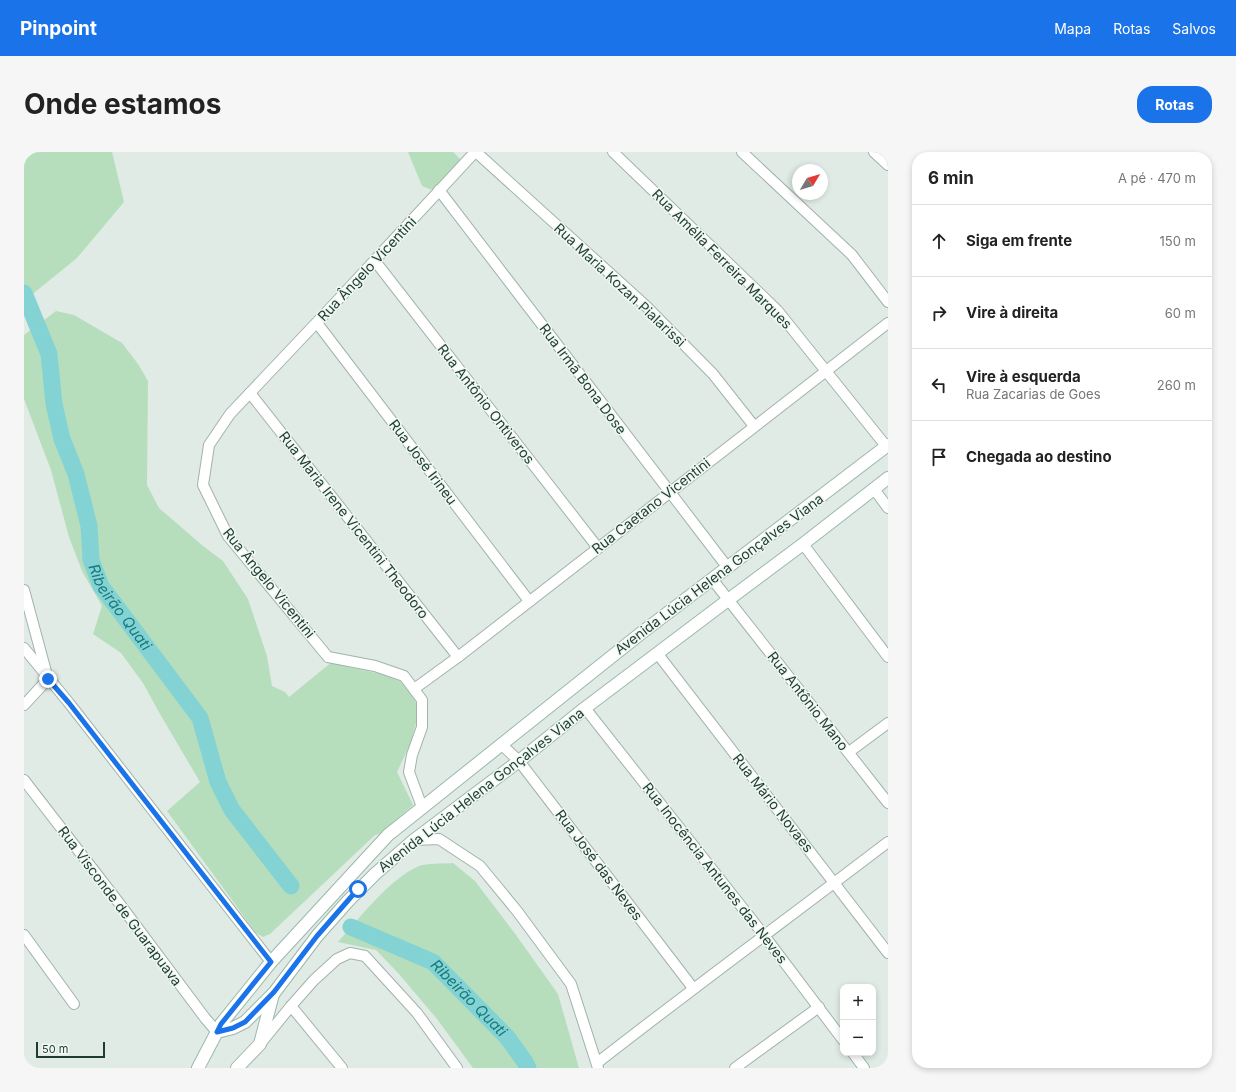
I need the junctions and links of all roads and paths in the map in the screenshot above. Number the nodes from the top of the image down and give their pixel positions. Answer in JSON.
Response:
{"nodes":[{"id":1,"x":475,"y":152,"type":"edge"},
{"id":2,"x":613,"y":152,"type":"edge"},
{"id":3,"x":742,"y":152,"type":"edge"},
{"id":4,"x":874,"y":152,"type":"edge"},
{"id":5,"x":888,"y":165,"type":"edge"},
{"id":6,"x":439,"y":190,"type":"junction"},
{"id":7,"x":374,"y":261,"type":"junction"},
{"id":8,"x":888,"y":302,"type":"edge"},
{"id":9,"x":888,"y":322,"type":"edge"},
{"id":10,"x":317,"y":323,"type":"junction"},
{"id":11,"x":826,"y":371,"type":"junction"},
{"id":12,"x":250,"y":393,"type":"junction"},
{"id":13,"x":754,"y":426,"type":"junction"},
{"id":14,"x":887,"y":445,"type":"edge"},
{"id":15,"x":888,"y":478,"type":"edge"},
{"id":16,"x":874,"y":489,"type":"junction"},
{"id":17,"x":669,"y":492,"type":"junction"},
{"id":18,"x":888,"y":508,"type":"edge"},
{"id":19,"x":803,"y":544,"type":"junction"},
{"id":20,"x":598,"y":548,"type":"junction"},
{"id":21,"x":728,"y":568,"type":"junction"},
{"id":22,"x":712,"y":579,"type":"junction"},
{"id":23,"x":24,"y":590,"type":"edge"},
{"id":24,"x":728,"y":600,"type":"junction"},
{"id":25,"x":529,"y":601,"type":"junction"},
{"id":26,"x":24,"y":648,"type":"edge"},
{"id":27,"x":657,"y":654,"type":"junction"},
{"id":28,"x":458,"y":657,"type":"junction"},
{"id":29,"x":888,"y":657,"type":"edge"},
{"id":30,"x":48,"y":679,"type":"junction"},
{"id":31,"x":414,"y":689,"type":"junction"},
{"id":32,"x":24,"y":705,"type":"edge"},
{"id":33,"x":585,"y":708,"type":"junction"},
{"id":34,"x":888,"y":723,"type":"edge"},
{"id":35,"x":501,"y":744,"type":"junction"},
{"id":36,"x":849,"y":752,"type":"junction"},
{"id":37,"x":519,"y":761,"type":"junction"},
{"id":38,"x":24,"y":780,"type":"edge"},
{"id":39,"x":888,"y":803,"type":"edge"},
{"id":40,"x":422,"y":808,"type":"junction"},
{"id":41,"x":414,"y":840,"type":"junction"},
{"id":42,"x":888,"y":842,"type":"edge"},
{"id":43,"x":834,"y":883,"type":"junction"},
{"id":44,"x":24,"y":935,"type":"edge"},
{"id":45,"x":765,"y":937,"type":"junction"},
{"id":46,"x":888,"y":953,"type":"edge"},
{"id":47,"x":271,"y":962,"type":"junction"},
{"id":48,"x":693,"y":988,"type":"junction"},
{"id":49,"x":274,"y":992,"type":"junction"},
{"id":50,"x":74,"y":1004,"type":"dead end"},
{"id":51,"x":291,"y":1006,"type":"junction"},
{"id":52,"x":819,"y":1007,"type":"junction"},
{"id":53,"x":217,"y":1032,"type":"junction"},
{"id":54,"x":840,"y":1036,"type":"edge"},
{"id":55,"x":260,"y":1044,"type":"junction"},
{"id":56,"x":855,"y":1056,"type":"edge"},
{"id":57,"x":748,"y":1064,"type":"edge"},
{"id":58,"x":598,"y":1065,"type":"edge"},
{"id":59,"x":239,"y":1067,"type":"edge"},
{"id":60,"x":198,"y":1068,"type":"edge"},
{"id":61,"x":342,"y":1068,"type":"edge"},
{"id":62,"x":457,"y":1068,"type":"edge"},
{"id":63,"x":735,"y":1068,"type":"edge"},
{"id":64,"x":864,"y":1068,"type":"edge"}],
"edges":[{"from":1,"to":6,"type":"street","name":"Rua Ângelo Vicentini"},
{"from":1,"to":13,"type":"street","name":"Rua Maria Kozan Pialarissi"},
{"from":2,"to":11,"type":"street","name":"Rua Amélia Ferreira Marques"},
{"from":3,"to":8,"type":"street"},
{"from":4,"to":5,"type":"street"},
{"from":6,"to":7,"type":"street","name":"Rua Ângelo Vicentini"},
{"from":6,"to":17,"type":"street","name":"Rua Irmã Bona Dose"},
{"from":7,"to":10,"type":"street","name":"Rua Ângelo Vicentini"},
{"from":7,"to":20,"type":"street","name":"Rua Antônio Ontiveros"},
{"from":9,"to":11,"type":"street","name":"Rua Caetano Vicentini"},
{"from":10,"to":12,"type":"street","name":"Rua Ângelo Vicentini"},
{"from":10,"to":25,"type":"street","name":"Rua José Irineu"},
{"from":11,"to":13,"type":"street","name":"Rua Caetano Vicentini"},
{"from":11,"to":14,"type":"street","name":"Rua Amélia Ferreira Marques"},
{"from":12,"to":28,"type":"street","name":"Rua Maria Irene Vicentini Theodoro"},
{"from":12,"to":31,"type":"street","name":"Rua Ângelo Vicentini"},
{"from":13,"to":17,"type":"street","name":"Rua Caetano Vicentini"},
{"from":14,"to":21,"type":"street","name":"Avenida Lúcia Helena Gonçalves Viana"},
{"from":15,"to":16,"type":"street","name":"Avenida Lúcia Helena Gonçalves Viana"},
{"from":16,"to":18,"type":"street"},
{"from":16,"to":19,"type":"street","name":"Avenida Lúcia Helena Gonçalves Viana"},
{"from":17,"to":20,"type":"street","name":"Rua Caetano Vicentini"},
{"from":17,"to":21,"type":"street","name":"Rua Irmã Bona Dose"},
{"from":19,"to":24,"type":"street","name":"Avenida Lúcia Helena Gonçalves Viana"},
{"from":19,"to":29,"type":"street"},
{"from":20,"to":25,"type":"street","name":"Rua Caetano Vicentini"},
{"from":21,"to":22,"type":"street","name":"Avenida Lúcia Helena Gonçalves Viana"},
{"from":22,"to":24,"type":"street","name":"Rua Antônio Mano"},
{"from":22,"to":35,"type":"street","name":"Avenida Lúcia Helena Gonçalves Viana"},
{"from":23,"to":30,"type":"street"},
{"from":24,"to":27,"type":"street","name":"Avenida Lúcia Helena Gonçalves Viana"},
{"from":24,"to":36,"type":"street","name":"Rua Antônio Mano"},
{"from":25,"to":28,"type":"street","name":"Rua Caetano Vicentini"},
{"from":26,"to":30,"type":"street"},
{"from":27,"to":33,"type":"street","name":"Avenida Lúcia Helena Gonçalves Viana"},
{"from":27,"to":43,"type":"street","name":"Rua Mário Novaes"},
{"from":28,"to":31,"type":"street","name":"Rua Caetano Vicentini"},
{"from":30,"to":32,"type":"street"},
{"from":30,"to":47,"type":"street"},
{"from":31,"to":40,"type":"street","name":"Rua Ângelo Vicentini"},
{"from":33,"to":37,"type":"street","name":"Avenida Lúcia Helena Gonçalves Viana"},
{"from":33,"to":45,"type":"street","name":"Rua Inocência Antunes das Neves"},
{"from":34,"to":36,"type":"street"},
{"from":35,"to":37,"type":"street","name":"Rua José das Neves"},
{"from":35,"to":40,"type":"street","name":"Avenida Lúcia Helena Gonçalves Viana"},
{"from":36,"to":39,"type":"street","name":"Rua Antônio Mano"},
{"from":37,"to":41,"type":"street","name":"Avenida Lúcia Helena Gonçalves Viana"},
{"from":37,"to":48,"type":"street","name":"Rua José das Neves"},
{"from":38,"to":53,"type":"street","name":"Rua Visconde de Guarapuava"},
{"from":40,"to":47,"type":"street","name":"Avenida Lúcia Helena Gonçalves Viana"},
{"from":41,"to":49,"type":"street","name":"Avenida Lúcia Helena Gonçalves Viana"},
{"from":41,"to":58,"type":"street"},
{"from":42,"to":43,"type":"street"},
{"from":43,"to":45,"type":"street"},
{"from":43,"to":46,"type":"street","name":"Rua Mário Novaes"},
{"from":44,"to":50,"type":"street"},
{"from":45,"to":48,"type":"street"},
{"from":45,"to":52,"type":"street","name":"Rua Inocência Antunes das Neves"},
{"from":47,"to":53,"type":"street","name":"Avenida Lúcia Helena Gonçalves Viana"},
{"from":48,"to":58,"type":"street"},
{"from":49,"to":53,"type":"street","name":"Avenida Lúcia Helena Gonçalves Viana"},
{"from":49,"to":55,"type":"street"},
{"from":51,"to":55,"type":"street"},
{"from":51,"to":61,"type":"street"},
{"from":51,"to":62,"type":"street"},
{"from":52,"to":54,"type":"street","name":"Rua Inocência Antunes das Neves"},
{"from":52,"to":57,"type":"street"},
{"from":53,"to":60,"type":"street"},
{"from":55,"to":59,"type":"street"},
{"from":56,"to":64,"type":"street"},
{"from":57,"to":63,"type":"street"}]}
